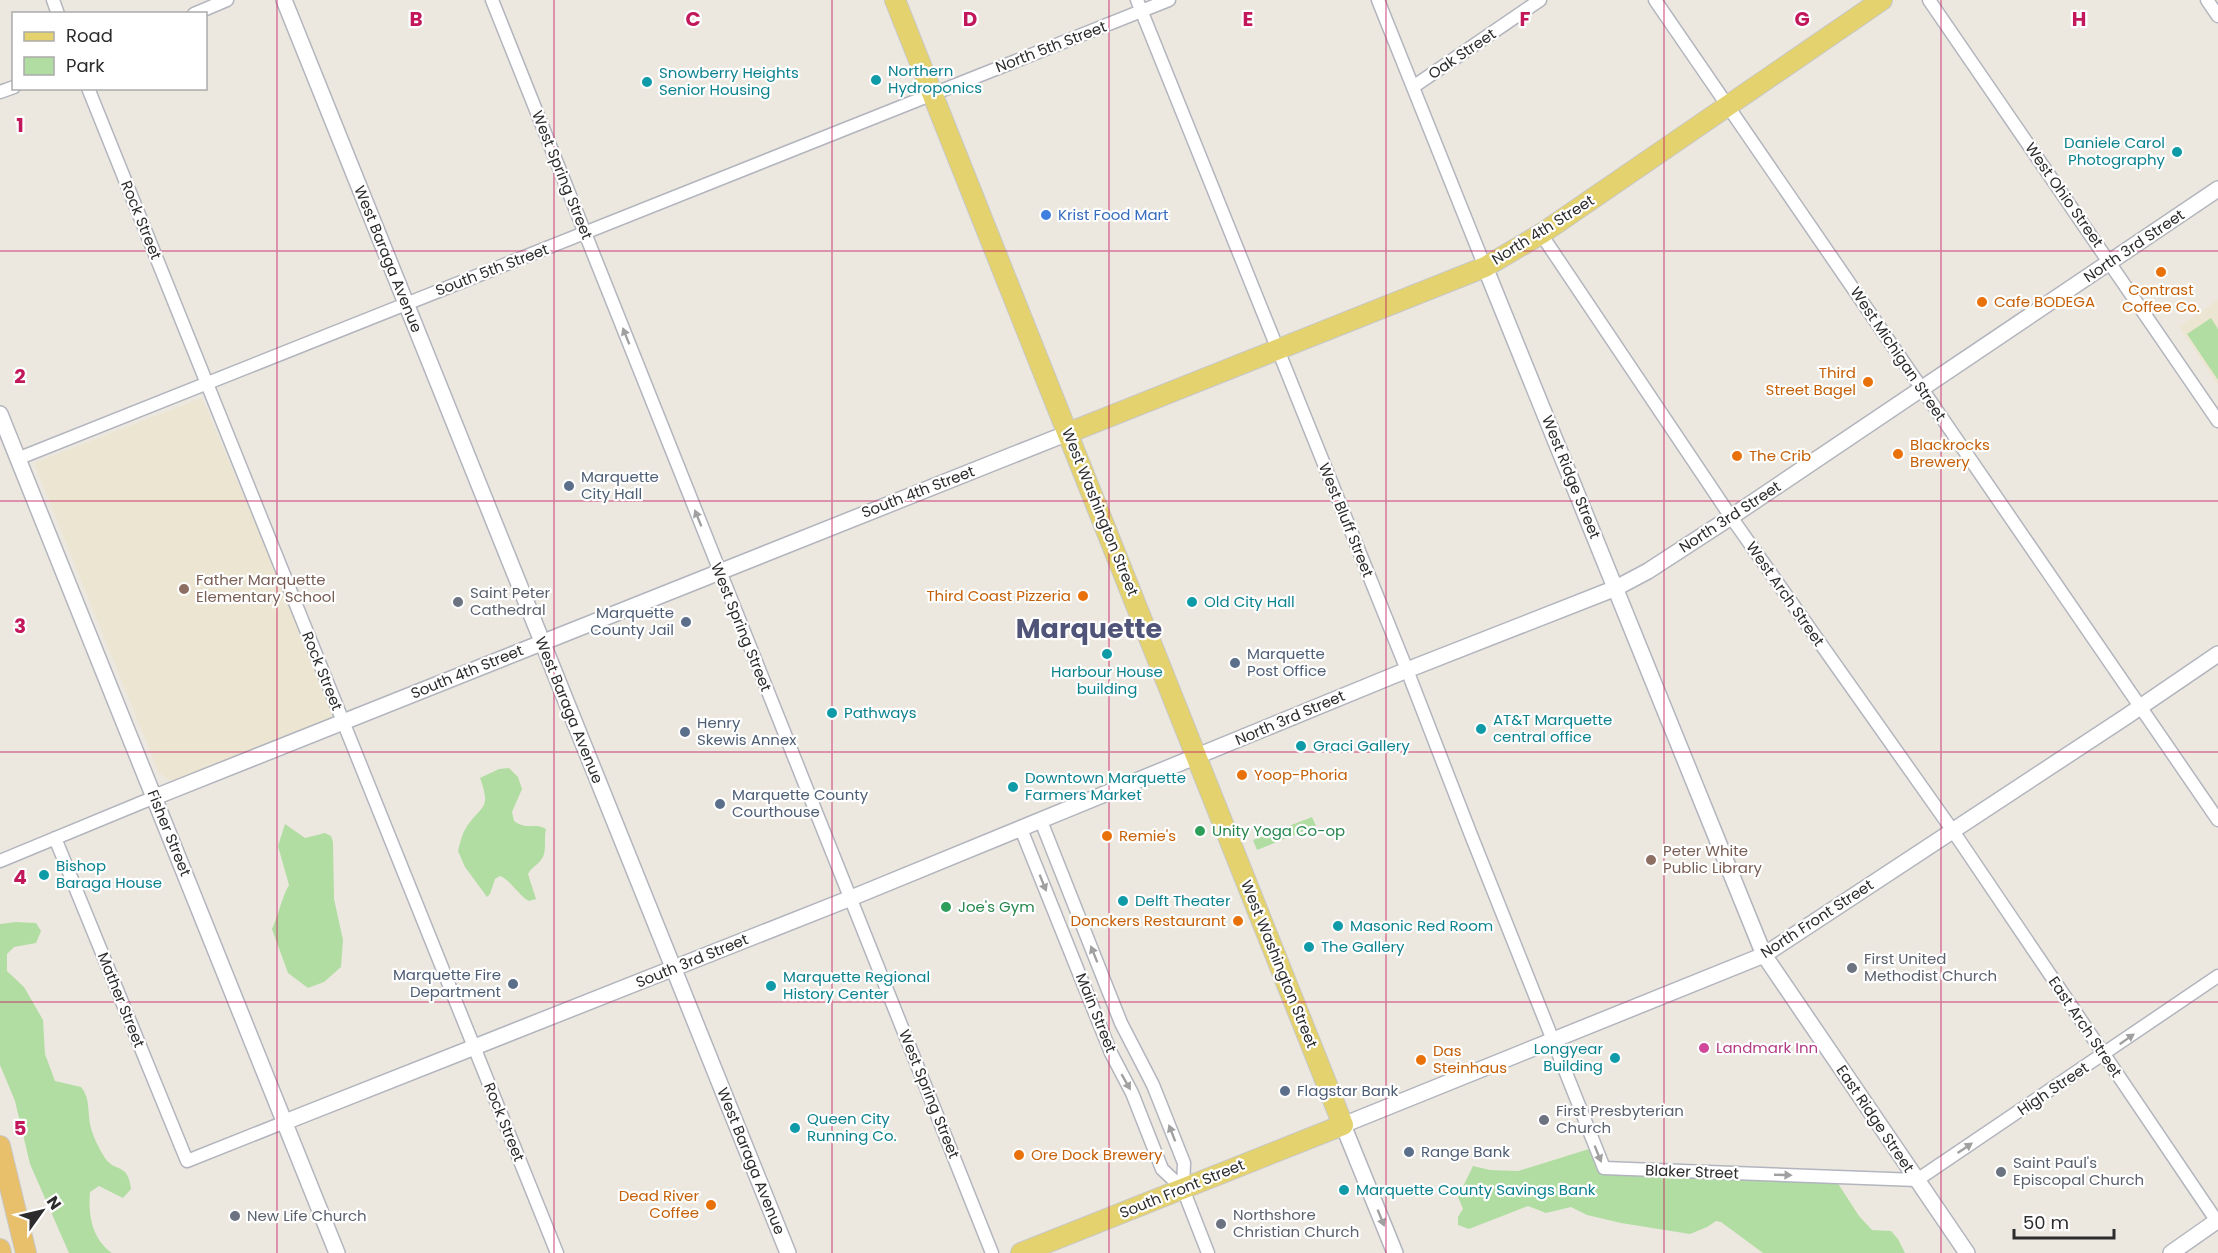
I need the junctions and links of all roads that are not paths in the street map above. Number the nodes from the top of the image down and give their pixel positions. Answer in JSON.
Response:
{"nodes":[{"id":1,"x":227,"y":0,"type":"edge"},
{"id":2,"x":284,"y":0,"type":"edge"},
{"id":3,"x":492,"y":0,"type":"edge"},
{"id":4,"x":895,"y":0,"type":"edge"},
{"id":5,"x":1169,"y":0,"type":"edge"},
{"id":6,"x":1378,"y":0,"type":"edge"},
{"id":7,"x":1540,"y":0,"type":"edge"},
{"id":8,"x":1655,"y":0,"type":"edge"},
{"id":9,"x":1882,"y":0,"type":"edge"},
{"id":10,"x":1929,"y":0,"type":"edge"},
{"id":11,"x":2206,"y":0,"type":"edge"},
{"id":12,"x":1139,"y":6,"type":"edge"},
{"id":13,"x":199,"y":12,"type":"edge"},
{"id":14,"x":2218,"y":16,"type":"edge"},
{"id":15,"x":1413,"y":87,"type":"junction"},
{"id":16,"x":89,"y":90,"type":"edge"},
{"id":17,"x":933,"y":92,"type":"junction"},
{"id":18,"x":1728,"y":106,"type":"junction"},
{"id":19,"x":2218,"y":189,"type":"edge"},
{"id":20,"x":585,"y":234,"type":"junction"},
{"id":21,"x":1541,"y":234,"type":"junction"},
{"id":22,"x":2111,"y":262,"type":"junction"},
{"id":23,"x":1485,"y":267,"type":"junction"},
{"id":24,"x":406,"y":304,"type":"junction"},
{"id":25,"x":1277,"y":350,"type":"junction"},
{"id":26,"x":206,"y":383,"type":"junction"},
{"id":27,"x":1922,"y":388,"type":"junction"},
{"id":28,"x":0,"y":414,"type":"edge"},
{"id":29,"x":2218,"y":421,"type":"edge"},
{"id":30,"x":1068,"y":433,"type":"junction"},
{"id":31,"x":17,"y":459,"type":"junction"},
{"id":32,"x":1731,"y":517,"type":"junction"},
{"id":33,"x":719,"y":572,"type":"junction"},
{"id":34,"x":1616,"y":588,"type":"junction"},
{"id":35,"x":541,"y":642,"type":"junction"},
{"id":36,"x":2218,"y":654,"type":"edge"},
{"id":37,"x":1407,"y":670,"type":"junction"},
{"id":38,"x":2142,"y":707,"type":"junction"},
{"id":39,"x":343,"y":722,"type":"junction"},
{"id":40,"x":1196,"y":758,"type":"junction"},
{"id":41,"x":155,"y":797,"type":"junction"},
{"id":42,"x":2218,"y":820,"type":"edge"},
{"id":43,"x":1041,"y":821,"type":"junction"},
{"id":44,"x":1021,"y":829,"type":"junction"},
{"id":45,"x":1953,"y":831,"type":"junction"},
{"id":46,"x":55,"y":838,"type":"junction"},
{"id":47,"x":0,"y":861,"type":"edge"},
{"id":48,"x":851,"y":898,"type":"junction"},
{"id":49,"x":1764,"y":955,"type":"junction"},
{"id":50,"x":673,"y":968,"type":"junction"},
{"id":51,"x":2218,"y":976,"type":"edge"},
{"id":52,"x":1552,"y":1041,"type":"junction"},
{"id":53,"x":475,"y":1048,"type":"junction"},
{"id":54,"x":2103,"y":1056,"type":"junction"},
{"id":55,"x":285,"y":1122,"type":"junction"},
{"id":56,"x":1344,"y":1125,"type":"junction"},
{"id":57,"x":0,"y":1146,"type":"edge"},
{"id":58,"x":187,"y":1161,"type":"joint"},
{"id":59,"x":1917,"y":1180,"type":"junction"},
{"id":60,"x":1183,"y":1189,"type":"junction"},
{"id":61,"x":2218,"y":1221,"type":"edge"},
{"id":62,"x":26,"y":1253,"type":"edge"},
{"id":63,"x":337,"y":1253,"type":"edge"},
{"id":64,"x":557,"y":1253,"type":"edge"},
{"id":65,"x":788,"y":1253,"type":"edge"},
{"id":66,"x":992,"y":1253,"type":"edge"},
{"id":67,"x":1022,"y":1253,"type":"edge"},
{"id":68,"x":1208,"y":1253,"type":"edge"},
{"id":69,"x":1395,"y":1253,"type":"edge"},
{"id":70,"x":1967,"y":1253,"type":"edge"},
{"id":71,"x":2170,"y":1253,"type":"edge"}],
"edges":[{"from":1,"to":13,"type":"street"},
{"from":2,"to":24,"type":"street","name":"West Baraga Avenue"},
{"from":3,"to":20,"type":"street","name":"West Spring Street"},
{"from":4,"to":17,"type":"main road","name":"West Washington Street"},
{"from":5,"to":12,"type":"street","name":"North 5th Street"},
{"from":6,"to":15,"type":"street","name":"West Ridge Street"},
{"from":7,"to":15,"type":"street","name":"Oak Street"},
{"from":8,"to":18,"type":"street","name":"West Michigan Street"},
{"from":9,"to":18,"type":"main road","name":"North 4th Street"},
{"from":10,"to":22,"type":"street","name":"West Ohio Street"},
{"from":11,"to":14,"type":"street"},
{"from":12,"to":17,"type":"street","name":"North 5th Street"},
{"from":12,"to":25,"type":"street","name":"West Bluff Street"},
{"from":15,"to":23,"type":"street","name":"West Ridge Street"},
{"from":16,"to":26,"type":"street","name":"Rock Street"},
{"from":17,"to":20,"type":"street","name":"South 5th Street"},
{"from":17,"to":30,"type":"main road","name":"West Washington Street"},
{"from":18,"to":21,"type":"main road","name":"North 4th Street"},
{"from":18,"to":27,"type":"street","name":"West Michigan Street"},
{"from":19,"to":22,"type":"street","name":"North 3rd Street"},
{"from":20,"to":24,"type":"street","name":"South 5th Street"},
{"from":33,"to":20,"type":"street","name":"West Spring Street","one_way":true},
{"from":21,"to":23,"type":"main road","name":"North 4th Street"},
{"from":21,"to":32,"type":"street","name":"West Arch Street"},
{"from":22,"to":27,"type":"street","name":"North 3rd Street"},
{"from":22,"to":29,"type":"street","name":"West Ohio Street"},
{"from":23,"to":25,"type":"main road","name":"North 4th Street"},
{"from":23,"to":34,"type":"street","name":"West Ridge Street"},
{"from":24,"to":26,"type":"street","name":"South 5th Street"},
{"from":24,"to":35,"type":"street","name":"West Baraga Avenue"},
{"from":25,"to":30,"type":"main road","name":"North 4th Street"},
{"from":25,"to":37,"type":"street","name":"West Bluff Street"},
{"from":26,"to":31,"type":"street","name":"South 5th Street"},
{"from":26,"to":39,"type":"street","name":"Rock Street"},
{"from":27,"to":32,"type":"street","name":"North 3rd Street"},
{"from":27,"to":38,"type":"street","name":"West Michigan Street"},
{"from":28,"to":31,"type":"street","name":"Fisher Street"},
{"from":30,"to":33,"type":"street","name":"South 4th Street"},
{"from":30,"to":40,"type":"main road","name":"West Washington Street"},
{"from":31,"to":41,"type":"street","name":"Fisher Street"},
{"from":32,"to":34,"type":"street","name":"North 3rd Street"},
{"from":32,"to":45,"type":"street","name":"West Arch Street"},
{"from":33,"to":35,"type":"street","name":"South 4th Street"},
{"from":33,"to":48,"type":"street","name":"West Spring Street"},
{"from":34,"to":37,"type":"street","name":"North 3rd Street"},
{"from":34,"to":49,"type":"street","name":"West Ridge Street"},
{"from":35,"to":39,"type":"street","name":"South 4th Street"},
{"from":35,"to":50,"type":"street","name":"West Baraga Avenue"},
{"from":36,"to":38,"type":"street","name":"North Front Street"},
{"from":37,"to":40,"type":"street","name":"North 3rd Street"},
{"from":37,"to":52,"type":"street","name":"West Bluff Street"},
{"from":38,"to":42,"type":"street","name":"West Michigan Street"},
{"from":38,"to":45,"type":"street","name":"North Front Street"},
{"from":39,"to":41,"type":"street","name":"South 4th Street"},
{"from":39,"to":53,"type":"street","name":"Rock Street"},
{"from":40,"to":43,"type":"street","name":"South 3rd Street"},
{"from":40,"to":56,"type":"main road","name":"West Washington Street"},
{"from":41,"to":46,"type":"street","name":"South 4th Street"},
{"from":41,"to":55,"type":"street","name":"Fisher Street"},
{"from":43,"to":44,"type":"street","name":"South 3rd Street"},
{"from":60,"to":43,"type":"street","name":"Main Street","one_way":true},
{"from":44,"to":48,"type":"street","name":"South 3rd Street"},
{"from":44,"to":60,"type":"street","name":"Main Street","one_way":true},
{"from":45,"to":49,"type":"street","name":"North Front Street"},
{"from":45,"to":54,"type":"street","name":"East Arch Street"},
{"from":46,"to":47,"type":"street","name":"South 4th Street"},
{"from":46,"to":58,"type":"street","name":"Mather Street"},
{"from":48,"to":50,"type":"street","name":"South 3rd Street"},
{"from":48,"to":66,"type":"street","name":"West Spring Street"},
{"from":49,"to":52,"type":"street","name":"North Front Street"},
{"from":49,"to":59,"type":"street","name":"East Ridge Street"},
{"from":50,"to":53,"type":"street","name":"South 3rd Street"},
{"from":50,"to":65,"type":"street","name":"West Baraga Avenue"},
{"from":54,"to":51,"type":"street","name":"High Street","one_way":true},
{"from":52,"to":56,"type":"street","name":"North Front Street"},
{"from":52,"to":59,"type":"street","name":"Blaker Street","one_way":true},
{"from":53,"to":55,"type":"street","name":"South 3rd Street"},
{"from":53,"to":64,"type":"street","name":"Rock Street"},
{"from":59,"to":54,"type":"street","name":"High Street","one_way":true},
{"from":54,"to":61,"type":"street","name":"East Arch Street"},
{"from":55,"to":58,"type":"street","name":"South 3rd Street"},
{"from":55,"to":63,"type":"street","name":"Fisher Street"},
{"from":56,"to":60,"type":"main road","name":"South Front Street"},
{"from":56,"to":69,"type":"street","one_way":true},
{"from":57,"to":62,"type":"highway"},
{"from":59,"to":70,"type":"street","name":"East Ridge Street"},
{"from":60,"to":67,"type":"main road","name":"South Front Street"},
{"from":60,"to":68,"type":"street","name":"Main Street"},
{"from":61,"to":71,"type":"street"}]}
